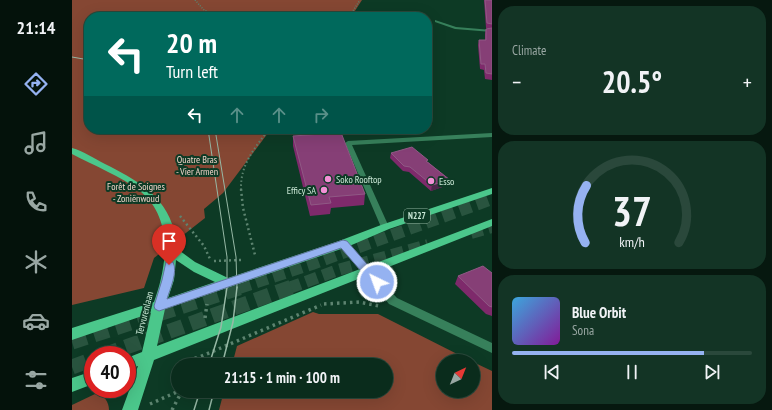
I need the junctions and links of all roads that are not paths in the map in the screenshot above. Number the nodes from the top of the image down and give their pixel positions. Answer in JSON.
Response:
{"nodes":[{"id":1,"x":436,"y":21,"type":"dead end"},
{"id":2,"x":492,"y":31,"type":"edge"},
{"id":3,"x":492,"y":135,"type":"edge"},
{"id":4,"x":72,"y":151,"type":"edge"},
{"id":5,"x":492,"y":191,"type":"edge"},
{"id":6,"x":492,"y":222,"type":"edge"},
{"id":7,"x":385,"y":227,"type":"junction"},
{"id":8,"x":343,"y":244,"type":"junction"},
{"id":9,"x":171,"y":250,"type":"junction"},
{"id":10,"x":366,"y":270,"type":"junction"},
{"id":11,"x":228,"y":283,"type":"junction"},
{"id":12,"x":159,"y":306,"type":"junction"},
{"id":13,"x":73,"y":334,"type":"edge"},
{"id":14,"x":492,"y":348,"type":"edge"},
{"id":15,"x":148,"y":356,"type":"junction"},
{"id":16,"x":136,"y":361,"type":"edge"},
{"id":17,"x":84,"y":380,"type":"edge"},
{"id":18,"x":72,"y":385,"type":"edge"},
{"id":19,"x":137,"y":409,"type":"edge"}],
"edges":[{"from":1,"to":2,"type":"lane"},
{"from":3,"to":7,"type":"lane"},
{"from":4,"to":9,"type":"main road","name":"Tervurenlaan"},
{"from":5,"to":7,"type":"main road","number":"N227"},
{"from":6,"to":10,"type":"main road"},
{"from":7,"to":8,"type":"main road","number":"N227"},
{"from":8,"to":10,"type":"street"},
{"from":8,"to":11,"type":"main road","number":"N227"},
{"from":9,"to":11,"type":"main road"},
{"from":9,"to":12,"type":"main road","name":"Tervurenlaan"},
{"from":10,"to":14,"type":"street"},
{"from":10,"to":15,"type":"main road"},
{"from":11,"to":12,"type":"main road","number":"N227"},
{"from":12,"to":13,"type":"main road","number":"N227"},
{"from":12,"to":15,"type":"main road","name":"Tervurenlaan"},
{"from":15,"to":16,"type":"main road"},
{"from":15,"to":19,"type":"main road","name":"Tervurenlaan"},
{"from":17,"to":18,"type":"main road"}]}
